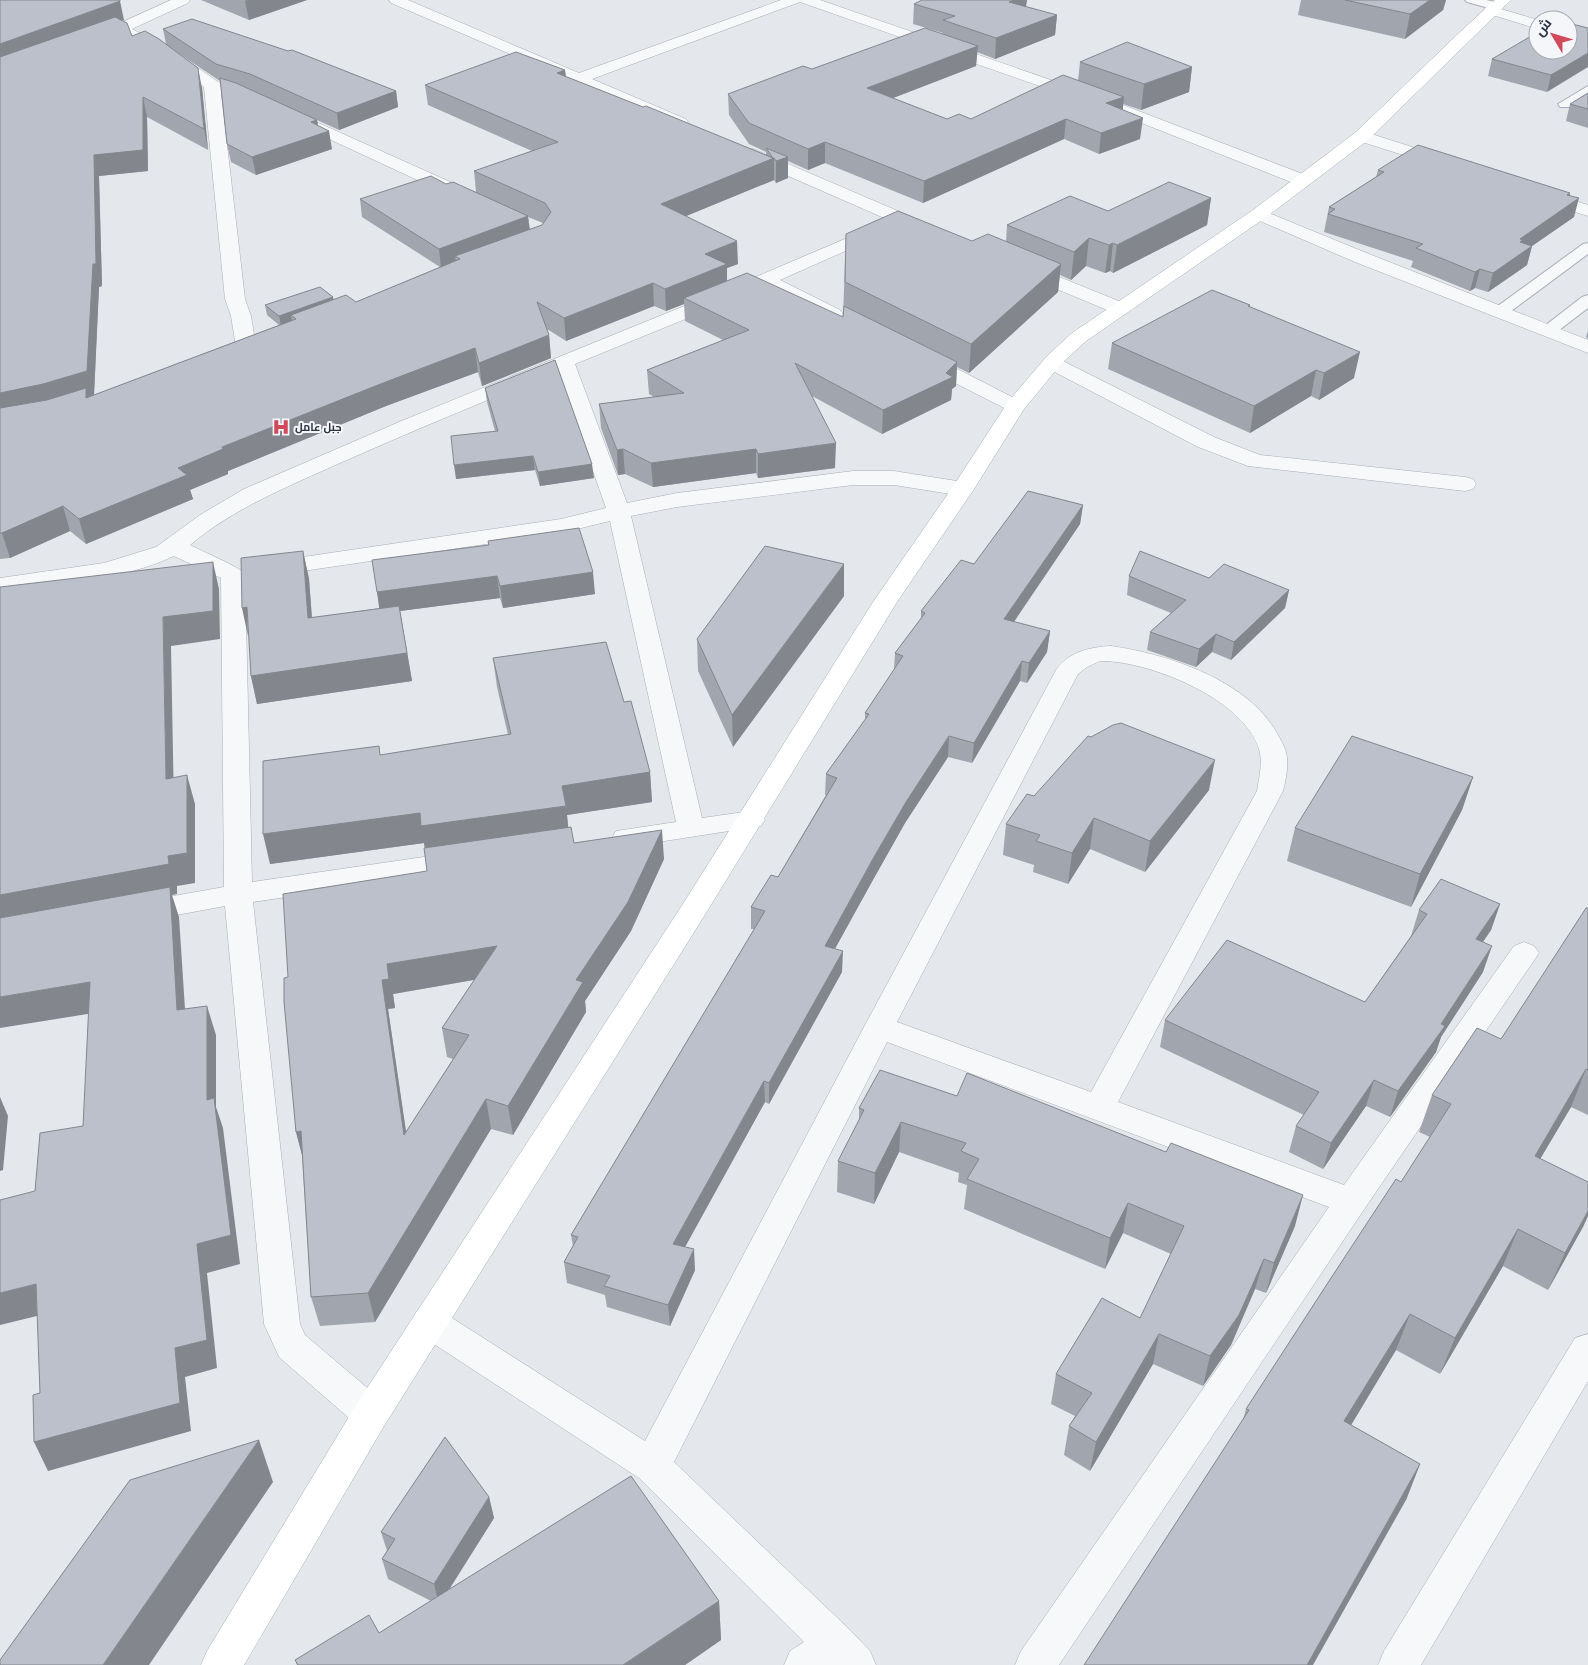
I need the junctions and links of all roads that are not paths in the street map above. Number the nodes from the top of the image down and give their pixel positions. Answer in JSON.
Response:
{"nodes":[{"id":1,"x":183,"y":0,"type":"edge"},
{"id":2,"x":396,"y":0,"type":"edge"},
{"id":3,"x":795,"y":0,"type":"edge"},
{"id":4,"x":806,"y":0,"type":"edge"},
{"id":5,"x":1490,"y":4,"type":"edge"},
{"id":6,"x":1528,"y":21,"type":"edge"},
{"id":7,"x":121,"y":29,"type":"junction"},
{"id":8,"x":96,"y":38,"type":"edge"},
{"id":9,"x":579,"y":78,"type":"junction"},
{"id":10,"x":212,"y":85,"type":"junction"},
{"id":11,"x":1588,"y":90,"type":"edge"},
{"id":12,"x":1565,"y":104,"type":"dead end"},
{"id":13,"x":696,"y":129,"type":"edge"},
{"id":14,"x":1362,"y":136,"type":"junction"},
{"id":15,"x":740,"y":148,"type":"edge"},
{"id":16,"x":1464,"y":170,"type":"edge"},
{"id":17,"x":1302,"y":180,"type":"junction"},
{"id":18,"x":1529,"y":191,"type":"edge"},
{"id":19,"x":477,"y":202,"type":"edge"},
{"id":20,"x":1588,"y":211,"type":"edge"},
{"id":21,"x":1259,"y":214,"type":"junction"},
{"id":22,"x":902,"y":219,"type":"junction"},
{"id":23,"x":929,"y":230,"type":"edge"},
{"id":24,"x":1588,"y":247,"type":"edge"},
{"id":25,"x":1010,"y":264,"type":"edge"},
{"id":26,"x":765,"y":280,"type":"junction"},
{"id":27,"x":1588,"y":300,"type":"edge"},
{"id":28,"x":1118,"y":308,"type":"junction"},
{"id":29,"x":1501,"y":312,"type":"junction"},
{"id":30,"x":851,"y":323,"type":"edge"},
{"id":31,"x":1548,"y":330,"type":"junction"},
{"id":32,"x":265,"y":340,"type":"edge"},
{"id":33,"x":246,"y":347,"type":"junction"},
{"id":34,"x":1588,"y":347,"type":"edge"},
{"id":35,"x":903,"y":350,"type":"edge"},
{"id":36,"x":228,"y":354,"type":"edge"},
{"id":37,"x":565,"y":363,"type":"junction"},
{"id":38,"x":1052,"y":363,"type":"junction"},
{"id":39,"x":1015,"y":406,"type":"junction"},
{"id":40,"x":1465,"y":484,"type":"dead end"},
{"id":41,"x":963,"y":489,"type":"junction"},
{"id":42,"x":619,"y":512,"type":"junction"},
{"id":43,"x":175,"y":547,"type":"junction"},
{"id":44,"x":233,"y":574,"type":"junction"},
{"id":45,"x":0,"y":585,"type":"edge"},
{"id":46,"x":751,"y":820,"type":"junction"},
{"id":47,"x":692,"y":828,"type":"junction"},
{"id":48,"x":603,"y":841,"type":"edge"},
{"id":49,"x":494,"y":857,"type":"edge"},
{"id":50,"x":238,"y":894,"type":"junction"},
{"id":51,"x":114,"y":917,"type":"edge"},
{"id":52,"x":1524,"y":953,"type":"dead end"},
{"id":53,"x":879,"y":1027,"type":"junction"},
{"id":54,"x":1099,"y":1107,"type":"junction"},
{"id":55,"x":1351,"y":1201,"type":"junction"},
{"id":56,"x":429,"y":1322,"type":"junction"},
{"id":57,"x":1588,"y":1349,"type":"edge"},
{"id":58,"x":371,"y":1414,"type":"junction"},
{"id":59,"x":652,"y":1466,"type":"junction"},
{"id":60,"x":846,"y":1654,"type":"edge"},
{"id":61,"x":221,"y":1665,"type":"edge"},
{"id":62,"x":804,"y":1665,"type":"edge"},
{"id":63,"x":1035,"y":1665,"type":"edge"},
{"id":64,"x":1398,"y":1665,"type":"edge"}],
"edges":[{"from":1,"to":7,"type":"street"},
{"from":2,"to":9,"type":"street"},
{"from":3,"to":9,"type":"street"},
{"from":4,"to":17,"type":"street"},
{"from":5,"to":6,"type":"street"},
{"from":5,"to":14,"type":"main road"},
{"from":7,"to":8,"type":"street"},
{"from":7,"to":10,"type":"street"},
{"from":9,"to":13,"type":"street"},
{"from":10,"to":19,"type":"street"},
{"from":10,"to":33,"type":"street"},
{"from":11,"to":12,"type":"lane"},
{"from":14,"to":16,"type":"street"},
{"from":14,"to":17,"type":"main road"},
{"from":15,"to":22,"type":"street"},
{"from":17,"to":21,"type":"main road"},
{"from":18,"to":20,"type":"street"},
{"from":21,"to":28,"type":"main road"},
{"from":21,"to":29,"type":"street"},
{"from":22,"to":23,"type":"street"},
{"from":22,"to":26,"type":"street"},
{"from":24,"to":29,"type":"lane"},
{"from":25,"to":28,"type":"street"},
{"from":26,"to":30,"type":"street"},
{"from":26,"to":37,"type":"street"},
{"from":27,"to":31,"type":"lane"},
{"from":28,"to":38,"type":"main road"},
{"from":29,"to":31,"type":"street"},
{"from":31,"to":34,"type":"street"},
{"from":32,"to":33,"type":"street"},
{"from":33,"to":36,"type":"street"},
{"from":35,"to":39,"type":"street"},
{"from":37,"to":42,"type":"street"},
{"from":37,"to":43,"type":"street"},
{"from":38,"to":39,"type":"main road"},
{"from":38,"to":40,"type":"street"},
{"from":39,"to":41,"type":"main road"},
{"from":41,"to":42,"type":"street"},
{"from":41,"to":46,"type":"main road"},
{"from":42,"to":44,"type":"street"},
{"from":42,"to":47,"type":"street"},
{"from":43,"to":44,"type":"street"},
{"from":43,"to":45,"type":"street"},
{"from":44,"to":50,"type":"street"},
{"from":46,"to":47,"type":"street"},
{"from":46,"to":56,"type":"main road"},
{"from":47,"to":48,"type":"street"},
{"from":49,"to":50,"type":"street"},
{"from":50,"to":51,"type":"street"},
{"from":50,"to":58,"type":"street"},
{"from":52,"to":55,"type":"street"},
{"from":53,"to":54,"type":"street"},
{"from":53,"to":54,"type":"street"},
{"from":53,"to":59,"type":"street"},
{"from":54,"to":55,"type":"street"},
{"from":55,"to":63,"type":"street"},
{"from":56,"to":58,"type":"main road"},
{"from":56,"to":59,"type":"street"},
{"from":57,"to":64,"type":"street"},
{"from":58,"to":61,"type":"main road"},
{"from":59,"to":60,"type":"street"},
{"from":60,"to":62,"type":"street"}]}
